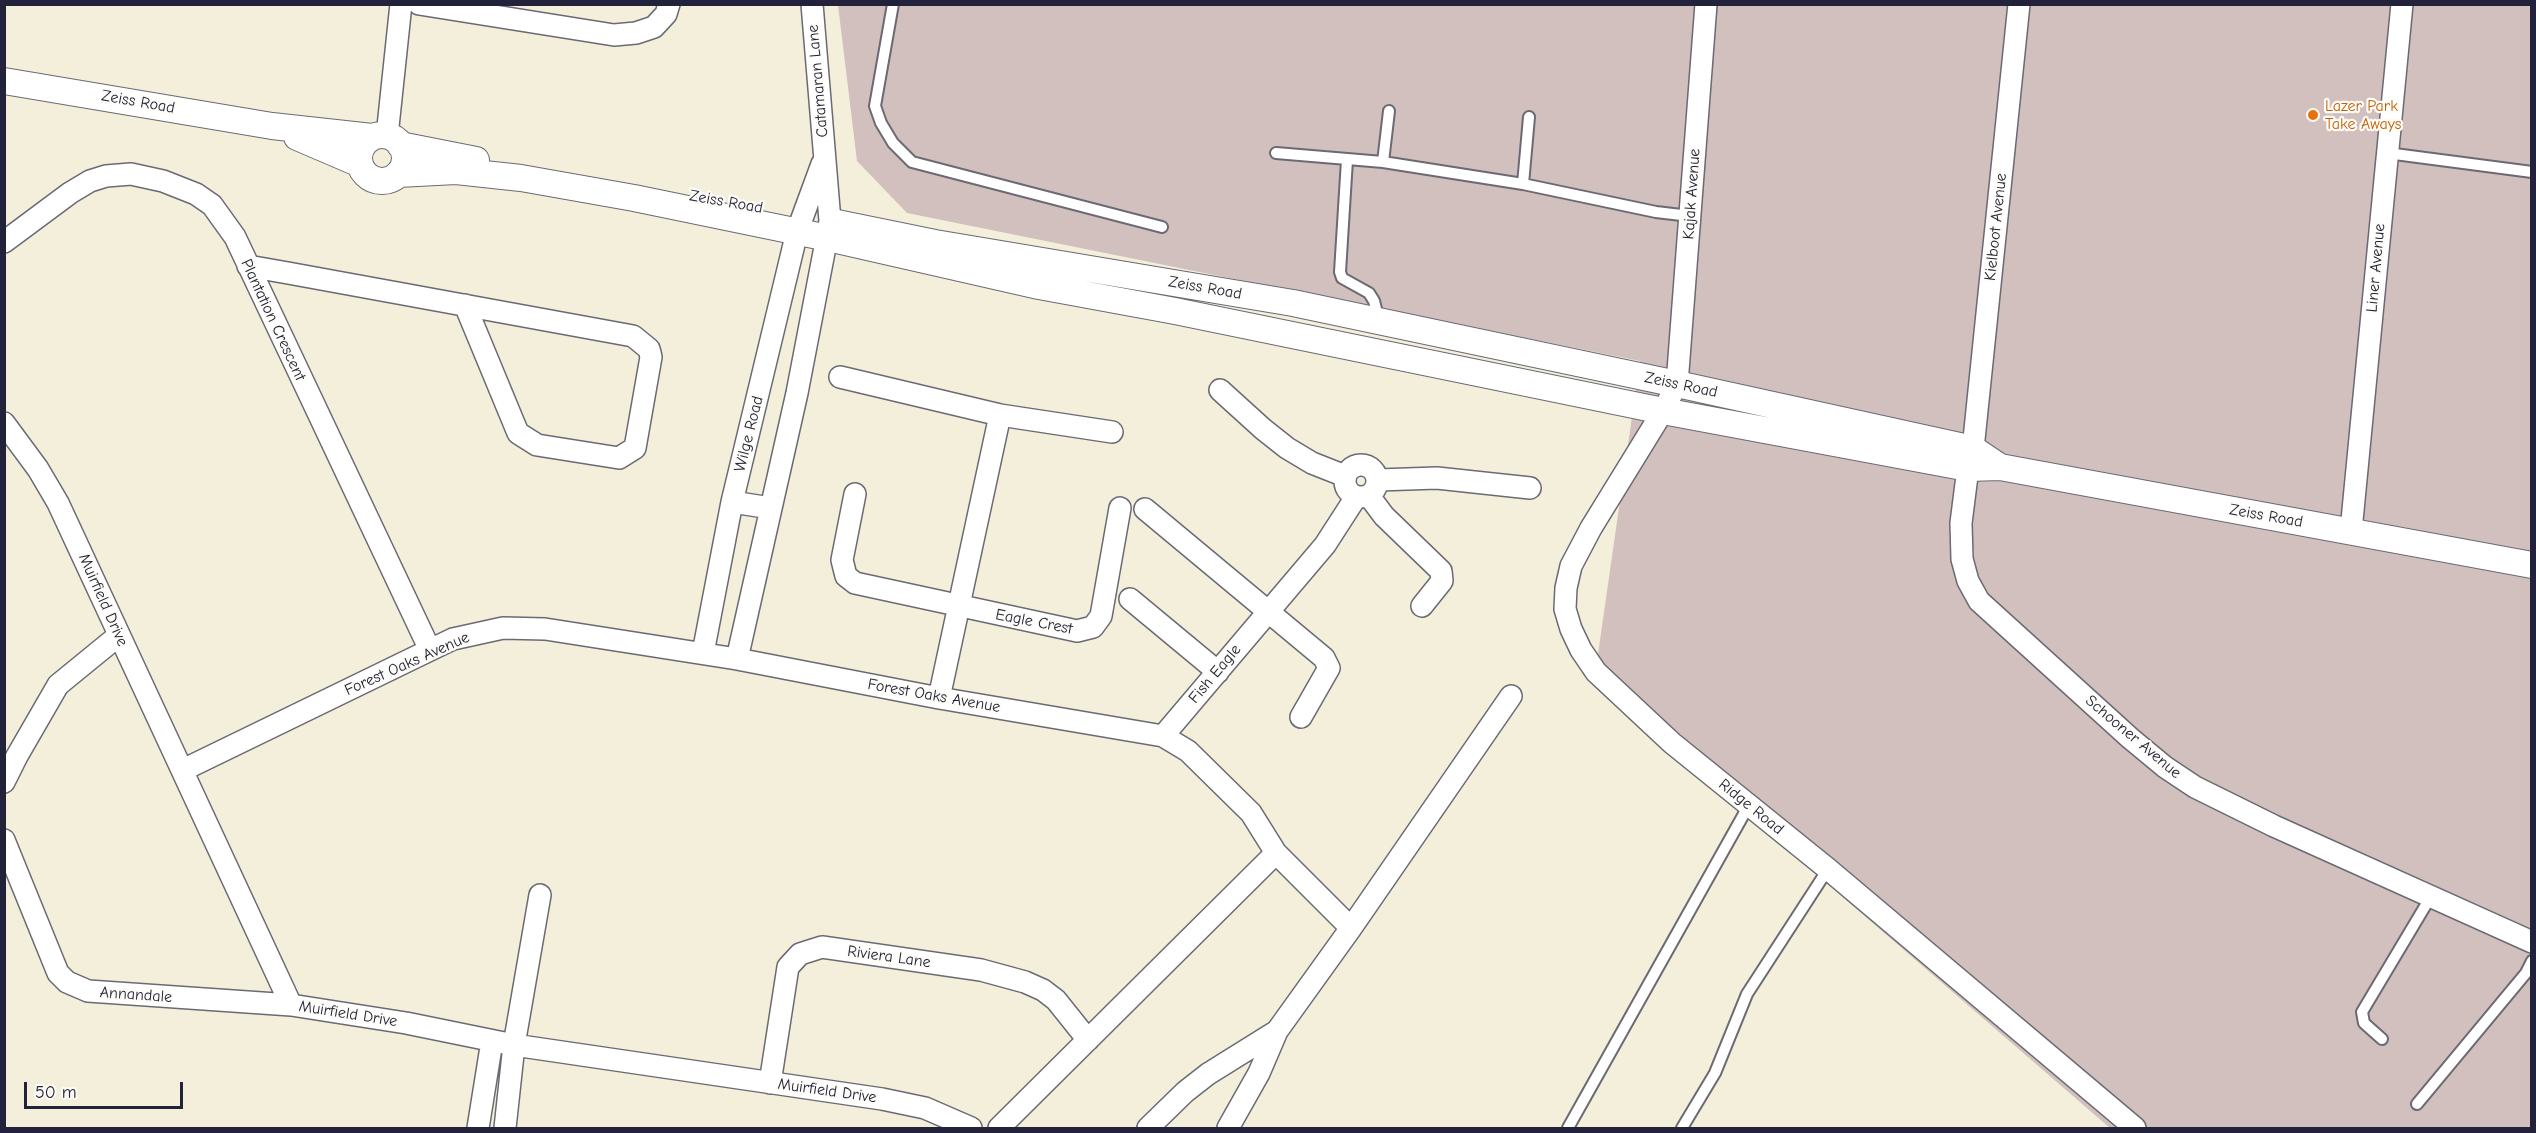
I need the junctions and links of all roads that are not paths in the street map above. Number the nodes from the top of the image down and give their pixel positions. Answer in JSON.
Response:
{"nodes":[{"id":1,"x":401,"y":4,"type":"edge"},
{"id":2,"x":419,"y":4,"type":"edge"},
{"id":3,"x":669,"y":4,"type":"edge"},
{"id":4,"x":812,"y":4,"type":"edge"},
{"id":5,"x":893,"y":4,"type":"edge"},
{"id":6,"x":1706,"y":4,"type":"edge"},
{"id":7,"x":2019,"y":4,"type":"edge"},
{"id":8,"x":2402,"y":4,"type":"edge"},
{"id":9,"x":4,"y":81,"type":"edge"},
{"id":10,"x":1389,"y":111,"type":"dead end"},
{"id":11,"x":1529,"y":117,"type":"dead end"},
{"id":12,"x":272,"y":126,"type":"junction"},
{"id":13,"x":386,"y":139,"type":"junction"},
{"id":14,"x":1276,"y":153,"type":"dead end"},
{"id":15,"x":2387,"y":153,"type":"junction"},
{"id":16,"x":825,"y":158,"type":"junction"},
{"id":17,"x":1347,"y":160,"type":"junction"},
{"id":18,"x":1383,"y":162,"type":"junction"},
{"id":19,"x":360,"y":164,"type":"junction"},
{"id":20,"x":2532,"y":172,"type":"edge"},
{"id":21,"x":398,"y":174,"type":"junction"},
{"id":22,"x":1523,"y":184,"type":"junction"},
{"id":23,"x":1690,"y":216,"type":"junction"},
{"id":24,"x":800,"y":224,"type":"junction"},
{"id":25,"x":1162,"y":227,"type":"dead end"},
{"id":26,"x":829,"y":230,"type":"junction"},
{"id":27,"x":4,"y":242,"type":"edge"},
{"id":28,"x":248,"y":266,"type":"junction"},
{"id":29,"x":465,"y":305,"type":"junction"},
{"id":30,"x":1379,"y":322,"type":"junction"},
{"id":31,"x":840,"y":377,"type":"dead end"},
{"id":32,"x":1677,"y":384,"type":"junction"},
{"id":33,"x":1221,"y":390,"type":"dead end"},
{"id":34,"x":1664,"y":411,"type":"junction"},
{"id":35,"x":1000,"y":415,"type":"junction"},
{"id":36,"x":4,"y":423,"type":"edge"},
{"id":37,"x":1112,"y":432,"type":"dead end"},
{"id":38,"x":1970,"y":458,"type":"junction"},
{"id":39,"x":1345,"y":476,"type":"junction"},
{"id":40,"x":1530,"y":488,"type":"dead end"},
{"id":41,"x":1368,"y":491,"type":"junction"},
{"id":42,"x":855,"y":494,"type":"dead end"},
{"id":43,"x":732,"y":502,"type":"junction"},
{"id":44,"x":771,"y":508,"type":"junction"},
{"id":45,"x":1120,"y":508,"type":"dead end"},
{"id":46,"x":1145,"y":508,"type":"dead end"},
{"id":47,"x":2351,"y":531,"type":"junction"},
{"id":48,"x":2532,"y":565,"type":"edge"},
{"id":49,"x":1130,"y":599,"type":"dead end"},
{"id":50,"x":960,"y":606,"type":"junction"},
{"id":51,"x":1422,"y":606,"type":"dead end"},
{"id":52,"x":1268,"y":612,"type":"junction"},
{"id":53,"x":118,"y":636,"type":"junction"},
{"id":54,"x":430,"y":650,"type":"junction"},
{"id":55,"x":703,"y":653,"type":"junction"},
{"id":56,"x":736,"y":659,"type":"junction"},
{"id":57,"x":1218,"y":672,"type":"junction"},
{"id":58,"x":1511,"y":696,"type":"dead end"},
{"id":59,"x":939,"y":698,"type":"junction"},
{"id":60,"x":1301,"y":717,"type":"dead end"},
{"id":61,"x":1163,"y":736,"type":"junction"},
{"id":62,"x":183,"y":770,"type":"junction"},
{"id":63,"x":4,"y":782,"type":"edge"},
{"id":64,"x":1749,"y":805,"type":"junction"},
{"id":65,"x":4,"y":840,"type":"edge"},
{"id":66,"x":1276,"y":853,"type":"junction"},
{"id":67,"x":1828,"y":869,"type":"junction"},
{"id":68,"x":540,"y":895,"type":"dead end"},
{"id":69,"x":2430,"y":898,"type":"junction"},
{"id":70,"x":1351,"y":928,"type":"junction"},
{"id":71,"x":2532,"y":942,"type":"edge"},
{"id":72,"x":2532,"y":961,"type":"edge"},
{"id":73,"x":291,"y":1005,"type":"junction"},
{"id":74,"x":1277,"y":1031,"type":"junction"},
{"id":75,"x":2382,"y":1039,"type":"dead end"},
{"id":76,"x":1088,"y":1040,"type":"junction"},
{"id":77,"x":492,"y":1041,"type":"junction"},
{"id":78,"x":514,"y":1045,"type":"junction"},
{"id":79,"x":770,"y":1083,"type":"junction"},
{"id":80,"x":2416,"y":1104,"type":"dead end"},
{"id":81,"x":478,"y":1128,"type":"edge"},
{"id":82,"x":505,"y":1128,"type":"edge"},
{"id":83,"x":971,"y":1128,"type":"edge"},
{"id":84,"x":999,"y":1128,"type":"edge"},
{"id":85,"x":1148,"y":1128,"type":"edge"},
{"id":86,"x":1228,"y":1128,"type":"edge"},
{"id":87,"x":1568,"y":1128,"type":"edge"},
{"id":88,"x":1682,"y":1128,"type":"edge"},
{"id":89,"x":2135,"y":1128,"type":"edge"}],
"edges":[{"from":1,"to":13,"type":"street"},
{"from":2,"to":3,"type":"street"},
{"from":4,"to":16,"type":"street","name":"Catamaran Lane"},
{"from":5,"to":25,"type":"lane"},
{"from":6,"to":23,"type":"street","name":"Kajak Avenue"},
{"from":7,"to":38,"type":"street","name":"Kielboot Avenue"},
{"from":8,"to":15,"type":"street","name":"Liner Avenue"},
{"from":9,"to":12,"type":"street","name":"Zeiss Road"},
{"from":10,"to":18,"type":"lane"},
{"from":11,"to":22,"type":"lane"},
{"from":12,"to":13,"type":"street","name":"Zeiss Road"},
{"from":12,"to":19,"type":"street","name":"Zeiss Road"},
{"from":13,"to":19,"type":"street"},
{"from":13,"to":21,"type":"street"},
{"from":13,"to":24,"type":"street","name":"Zeiss Road"},
{"from":14,"to":17,"type":"lane"},
{"from":15,"to":20,"type":"lane"},
{"from":15,"to":47,"type":"street","name":"Liner Avenue"},
{"from":16,"to":24,"type":"street","name":"Catamaran Lane"},
{"from":16,"to":26,"type":"street","name":"Catamaran Lane"},
{"from":17,"to":18,"type":"lane"},
{"from":17,"to":30,"type":"lane"},
{"from":18,"to":22,"type":"lane"},
{"from":19,"to":21,"type":"street"},
{"from":21,"to":24,"type":"street","name":"Zeiss Road"},
{"from":22,"to":23,"type":"lane"},
{"from":23,"to":32,"type":"street","name":"Kajak Avenue"},
{"from":24,"to":26,"type":"street","name":"Zeiss Road"},
{"from":24,"to":43,"type":"street","name":"Wilge Road"},
{"from":26,"to":30,"type":"street","name":"Zeiss Road"},
{"from":26,"to":34,"type":"street","name":"Zeiss Road"},
{"from":26,"to":44,"type":"street"},
{"from":27,"to":28,"type":"street","name":"Plantation Crescent"},
{"from":28,"to":29,"type":"street"},
{"from":28,"to":54,"type":"street","name":"Plantation Crescent"},
{"from":29,"to":29,"type":"street"},
{"from":30,"to":32,"type":"street","name":"Zeiss Road"},
{"from":31,"to":35,"type":"street"},
{"from":32,"to":34,"type":"street","name":"Ridge Road"},
{"from":32,"to":38,"type":"street","name":"Zeiss Road"},
{"from":33,"to":39,"type":"street"},
{"from":34,"to":38,"type":"street","name":"Zeiss Road"},
{"from":34,"to":64,"type":"street","name":"Ridge Road"},
{"from":35,"to":37,"type":"street"},
{"from":35,"to":50,"type":"street"},
{"from":36,"to":53,"type":"street","name":"Muirfield Drive"},
{"from":38,"to":47,"type":"street","name":"Zeiss Road"},
{"from":38,"to":69,"type":"street","name":"Schooner Avenue"},
{"from":39,"to":41,"type":"street"},
{"from":39,"to":41,"type":"street"},
{"from":40,"to":41,"type":"street"},
{"from":41,"to":51,"type":"street"},
{"from":41,"to":52,"type":"street","name":"Fish Eagle"},
{"from":42,"to":50,"type":"street","name":"Eagle Crest"},
{"from":43,"to":44,"type":"street"},
{"from":43,"to":55,"type":"street","name":"Wilge Road"},
{"from":44,"to":56,"type":"street"},
{"from":45,"to":50,"type":"street","name":"Eagle Crest"},
{"from":46,"to":52,"type":"street"},
{"from":47,"to":48,"type":"street","name":"Zeiss Road"},
{"from":49,"to":57,"type":"street"},
{"from":50,"to":59,"type":"street"},
{"from":52,"to":57,"type":"street","name":"Fish Eagle"},
{"from":52,"to":60,"type":"street"},
{"from":53,"to":62,"type":"street","name":"Muirfield Drive"},
{"from":53,"to":63,"type":"street"},
{"from":54,"to":55,"type":"street","name":"Forest Oaks Avenue"},
{"from":54,"to":62,"type":"street","name":"Forest Oaks Avenue"},
{"from":55,"to":56,"type":"street","name":"Forest Oaks Avenue"},
{"from":56,"to":59,"type":"street","name":"Forest Oaks Avenue"},
{"from":57,"to":61,"type":"street","name":"Fish Eagle"},
{"from":58,"to":70,"type":"street"},
{"from":59,"to":61,"type":"street","name":"Forest Oaks Avenue"},
{"from":61,"to":66,"type":"street","name":"Forest Oaks Avenue"},
{"from":62,"to":73,"type":"street","name":"Muirfield Drive"},
{"from":64,"to":67,"type":"street","name":"Ridge Road"},
{"from":64,"to":87,"type":"lane"},
{"from":65,"to":73,"type":"street","name":"Annandale"},
{"from":66,"to":70,"type":"street","name":"Forest Oaks Avenue"},
{"from":66,"to":76,"type":"street"},
{"from":67,"to":88,"type":"lane"},
{"from":67,"to":89,"type":"street","name":"Ridge Road"},
{"from":68,"to":78,"type":"street"},
{"from":69,"to":71,"type":"street","name":"Schooner Avenue"},
{"from":69,"to":75,"type":"lane"},
{"from":70,"to":74,"type":"street"},
{"from":72,"to":80,"type":"lane"},
{"from":73,"to":77,"type":"street","name":"Muirfield Drive"},
{"from":74,"to":85,"type":"street"},
{"from":74,"to":86,"type":"street"},
{"from":76,"to":79,"type":"street","name":"Riviera Lane"},
{"from":76,"to":84,"type":"street"},
{"from":77,"to":78,"type":"street","name":"Muirfield Drive"},
{"from":77,"to":81,"type":"street"},
{"from":78,"to":79,"type":"street","name":"Muirfield Drive"},
{"from":78,"to":82,"type":"street"},
{"from":79,"to":83,"type":"street","name":"Muirfield Drive"}]}
